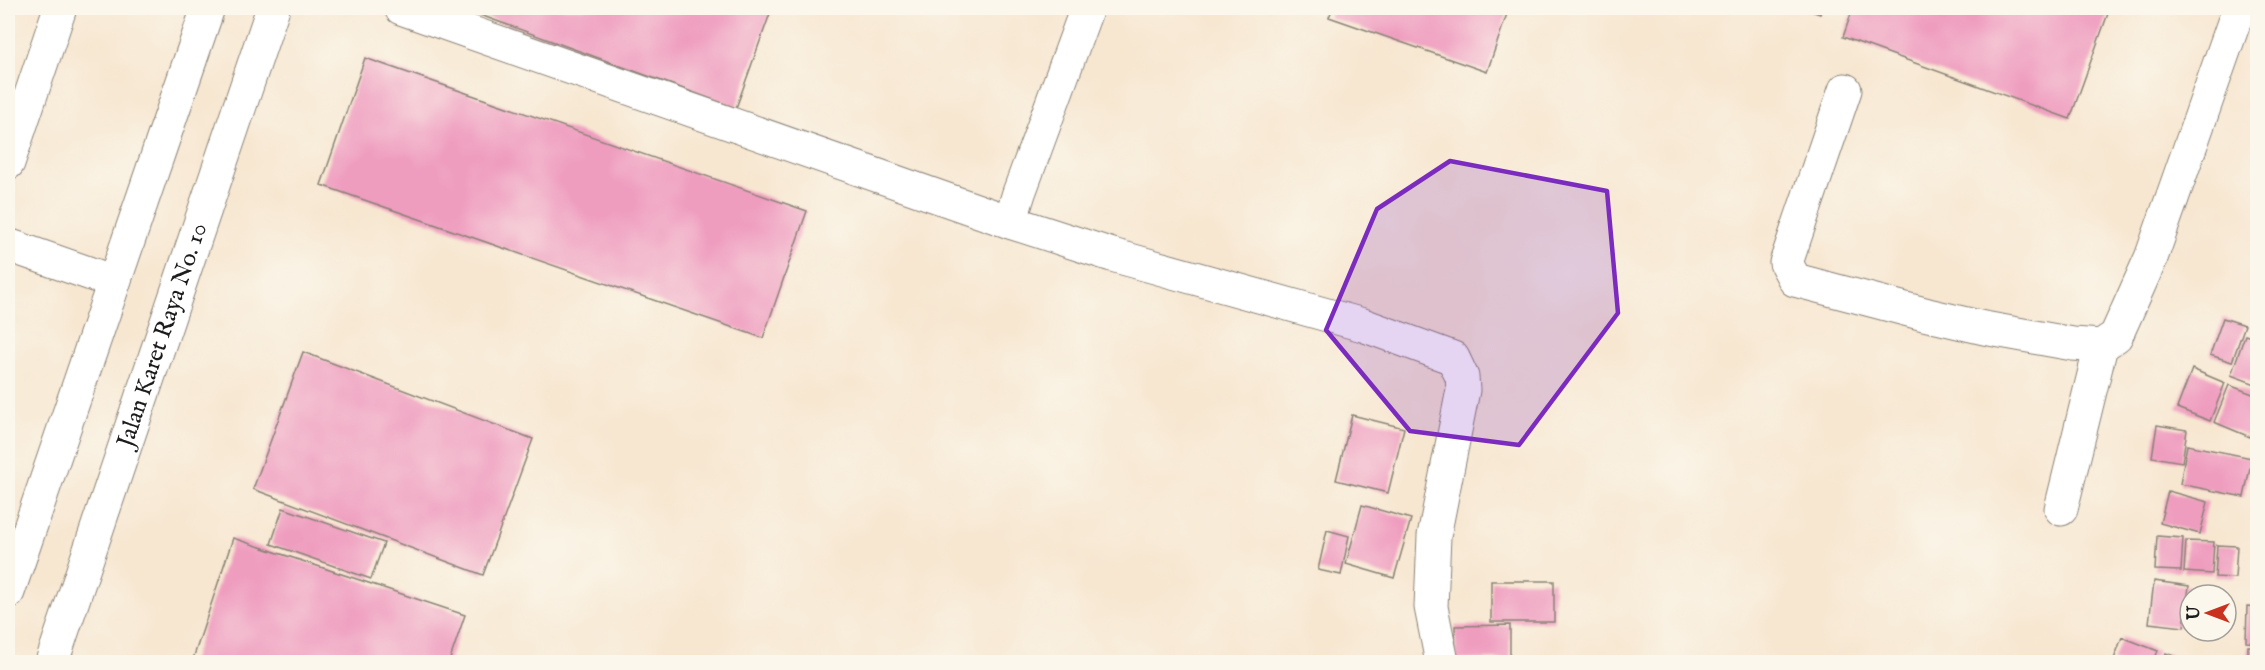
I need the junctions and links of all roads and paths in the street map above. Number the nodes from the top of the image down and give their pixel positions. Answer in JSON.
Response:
{"nodes":[{"id":1,"x":60,"y":8,"type":"edge"},
{"id":2,"x":208,"y":8,"type":"edge"},
{"id":3,"x":273,"y":8,"type":"edge"},
{"id":4,"x":401,"y":8,"type":"edge"},
{"id":5,"x":1087,"y":8,"type":"edge"},
{"id":6,"x":2239,"y":8,"type":"edge"},
{"id":7,"x":1845,"y":90,"type":"dead end"},
{"id":8,"x":8,"y":163,"type":"edge"},
{"id":9,"x":1010,"y":222,"type":"junction"},
{"id":10,"x":8,"y":244,"type":"edge"},
{"id":11,"x":114,"y":282,"type":"junction"},
{"id":12,"x":2101,"y":346,"type":"junction"},
{"id":13,"x":2061,"y":508,"type":"dead end"},
{"id":14,"x":8,"y":592,"type":"edge"},
{"id":15,"x":52,"y":663,"type":"edge"},
{"id":16,"x":1442,"y":663,"type":"edge"}],
"edges":[{"from":1,"to":8,"type":"street"},
{"from":2,"to":11,"type":"street"},
{"from":3,"to":15,"type":"street","name":"Jalan Karet Raya No. 10"},
{"from":4,"to":9,"type":"street"},
{"from":5,"to":9,"type":"street"},
{"from":6,"to":12,"type":"street"},
{"from":7,"to":12,"type":"street"},
{"from":9,"to":16,"type":"street"},
{"from":10,"to":11,"type":"street"},
{"from":11,"to":14,"type":"street"},
{"from":12,"to":13,"type":"street"}]}
